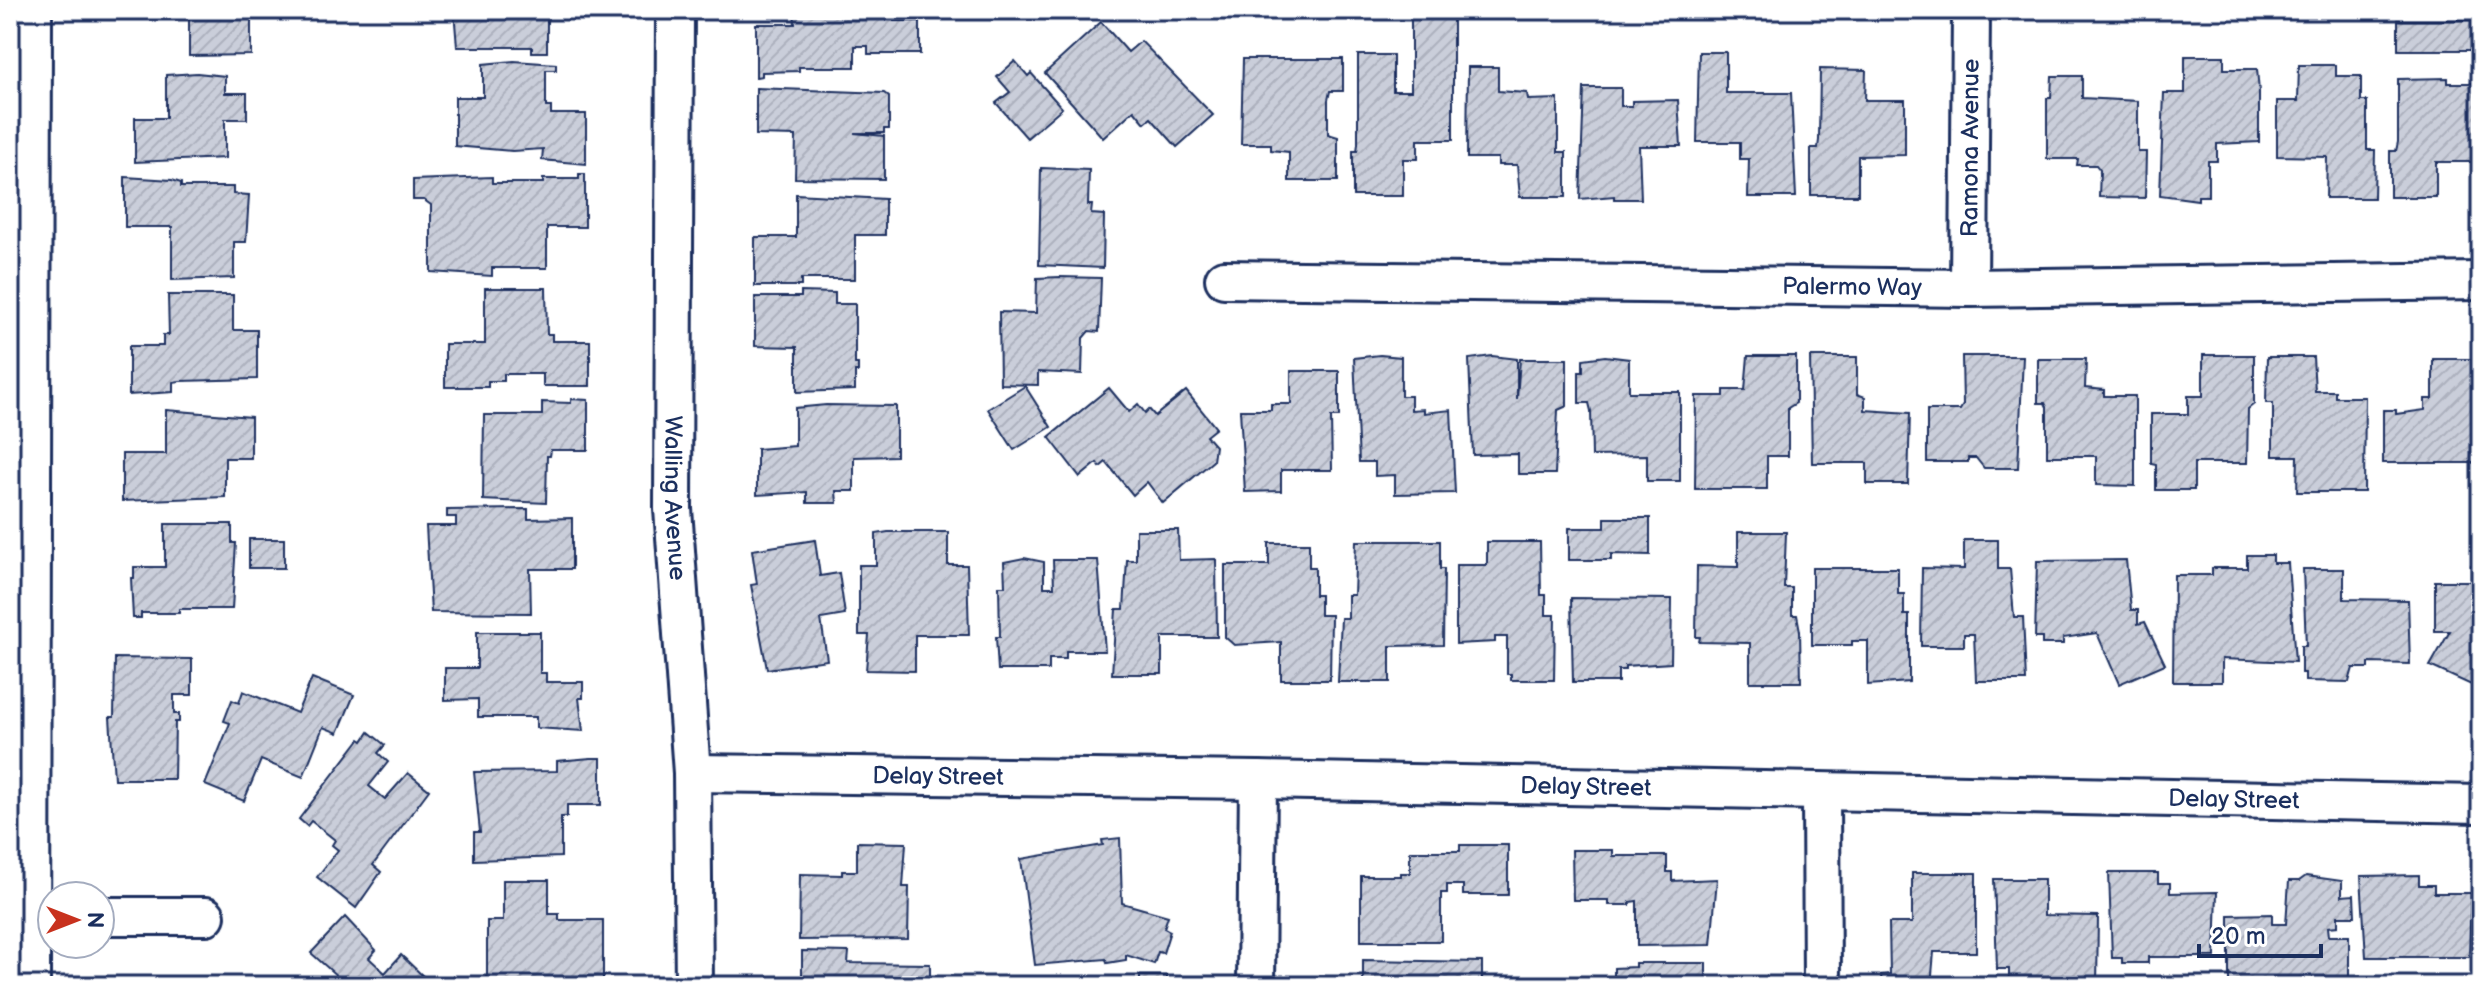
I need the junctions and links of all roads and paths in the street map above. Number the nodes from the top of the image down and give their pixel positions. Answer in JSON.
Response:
{"nodes":[{"id":1,"x":33,"y":10,"type":"edge"},
{"id":2,"x":675,"y":10,"type":"edge"},
{"id":3,"x":1971,"y":10,"type":"edge"},
{"id":4,"x":1224,"y":279,"type":"dead end"},
{"id":5,"x":2481,"y":281,"type":"edge"},
{"id":6,"x":1969,"y":288,"type":"junction"},
{"id":7,"x":692,"y":773,"type":"junction"},
{"id":8,"x":1258,"y":780,"type":"junction"},
{"id":9,"x":1821,"y":794,"type":"junction"},
{"id":10,"x":2481,"y":804,"type":"edge"},
{"id":11,"x":41,"y":880,"type":"edge"},
{"id":12,"x":116,"y":916,"type":"edge"},
{"id":13,"x":206,"y":916,"type":"dead end"},
{"id":14,"x":36,"y":952,"type":"edge"},
{"id":15,"x":31,"y":986,"type":"edge"},
{"id":16,"x":694,"y":986,"type":"edge"},
{"id":17,"x":1256,"y":986,"type":"edge"},
{"id":18,"x":1822,"y":986,"type":"edge"}],
"edges":[{"from":1,"to":11,"type":"street"},
{"from":2,"to":7,"type":"street","name":"Walling Avenue"},
{"from":3,"to":6,"type":"street","name":"Ramona Avenue"},
{"from":4,"to":6,"type":"street","name":"Palermo Way"},
{"from":5,"to":6,"type":"street","name":"Palermo Way"},
{"from":7,"to":8,"type":"street","name":"Delay Street"},
{"from":7,"to":16,"type":"street","name":"Walling Avenue"},
{"from":8,"to":9,"type":"street","name":"Delay Street"},
{"from":8,"to":17,"type":"street"},
{"from":9,"to":10,"type":"street","name":"Delay Street"},
{"from":9,"to":18,"type":"street"},
{"from":12,"to":13,"type":"street"},
{"from":14,"to":15,"type":"street"}]}
